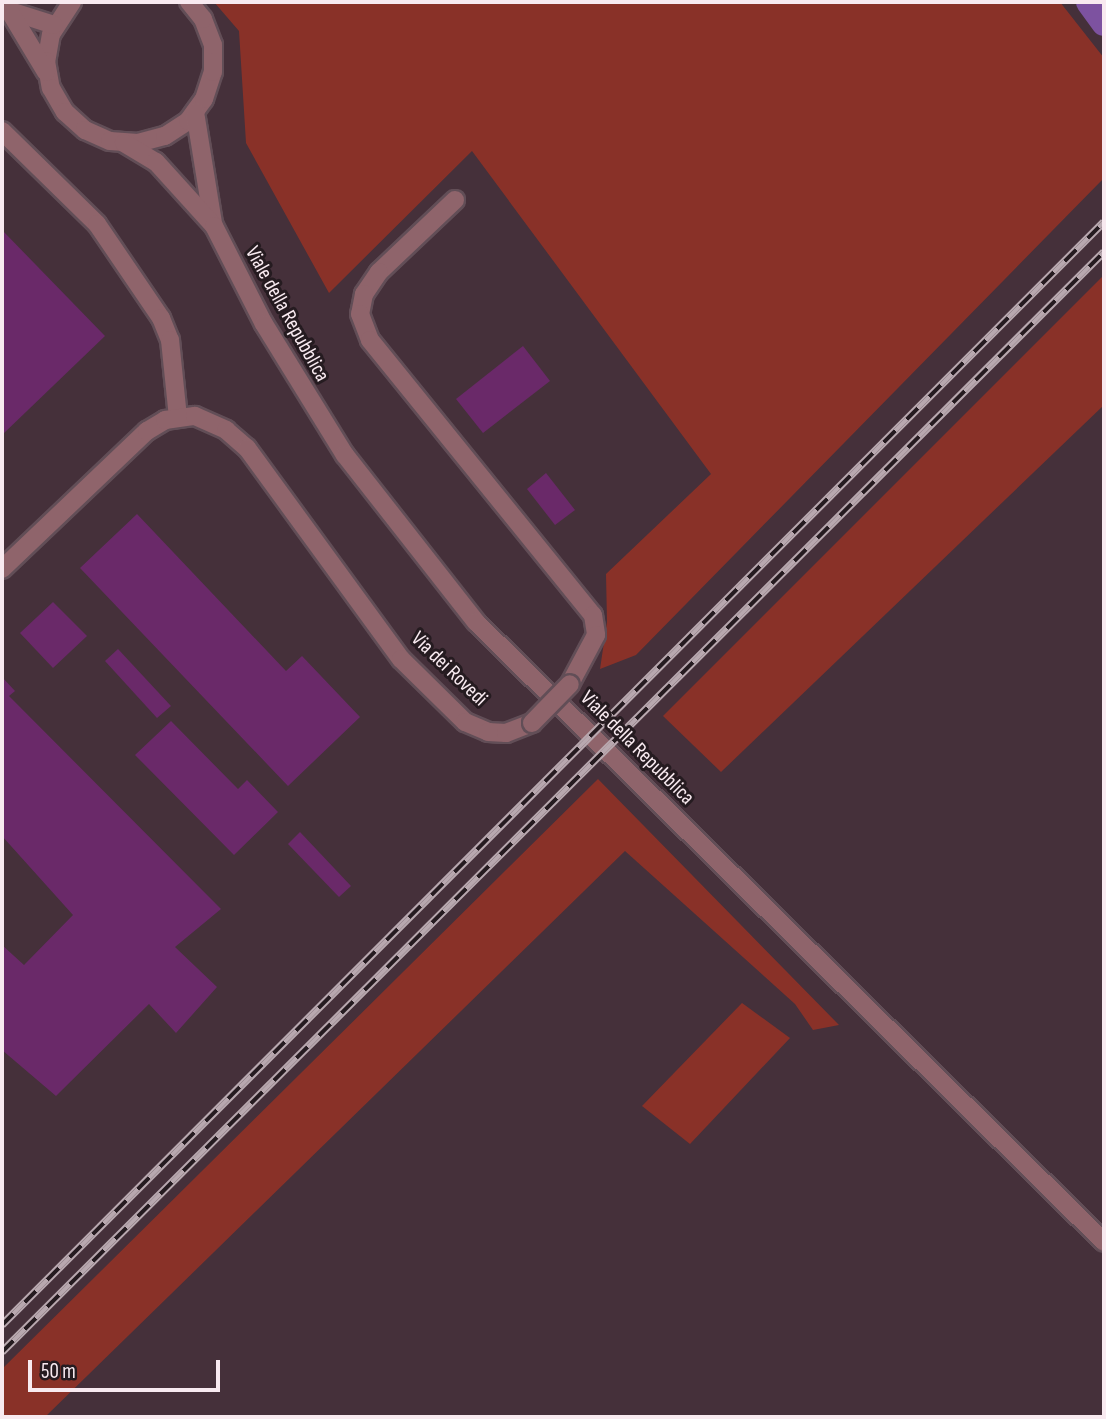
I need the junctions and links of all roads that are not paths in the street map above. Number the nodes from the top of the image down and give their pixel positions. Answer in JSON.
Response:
{"nodes":[{"id":1,"x":72,"y":2,"type":"edge"},
{"id":2,"x":190,"y":2,"type":"edge"},
{"id":3,"x":6,"y":10,"type":"edge"},
{"id":4,"x":54,"y":25,"type":"junction"},
{"id":5,"x":48,"y":75,"type":"junction"},
{"id":6,"x":195,"y":112,"type":"junction"},
{"id":7,"x":2,"y":131,"type":"edge"},
{"id":8,"x":124,"y":143,"type":"junction"},
{"id":9,"x":456,"y":200,"type":"dead end"},
{"id":10,"x":214,"y":226,"type":"junction"},
{"id":11,"x":178,"y":418,"type":"junction"},
{"id":12,"x":2,"y":569,"type":"edge"},
{"id":13,"x":1104,"y":1242,"type":"edge"}],
"edges":[{"from":1,"to":4,"type":"street"},
{"from":2,"to":6,"type":"street"},
{"from":3,"to":4,"type":"street"},
{"from":3,"to":5,"type":"street","name":"Viale della Repubblica"},
{"from":4,"to":5,"type":"street"},
{"from":5,"to":8,"type":"street","name":"Viale della Repubblica"},
{"from":6,"to":8,"type":"street"},
{"from":6,"to":10,"type":"street","name":"Viale della Repubblica"},
{"from":7,"to":11,"type":"street"},
{"from":8,"to":10,"type":"street","name":"Viale della Repubblica"},
{"from":9,"to":11,"type":"street","name":"Via dei Rovedi","bridge":true},
{"from":10,"to":13,"type":"street","name":"Viale della Repubblica"},
{"from":11,"to":12,"type":"street","name":"Via dei Rovedi"}]}
